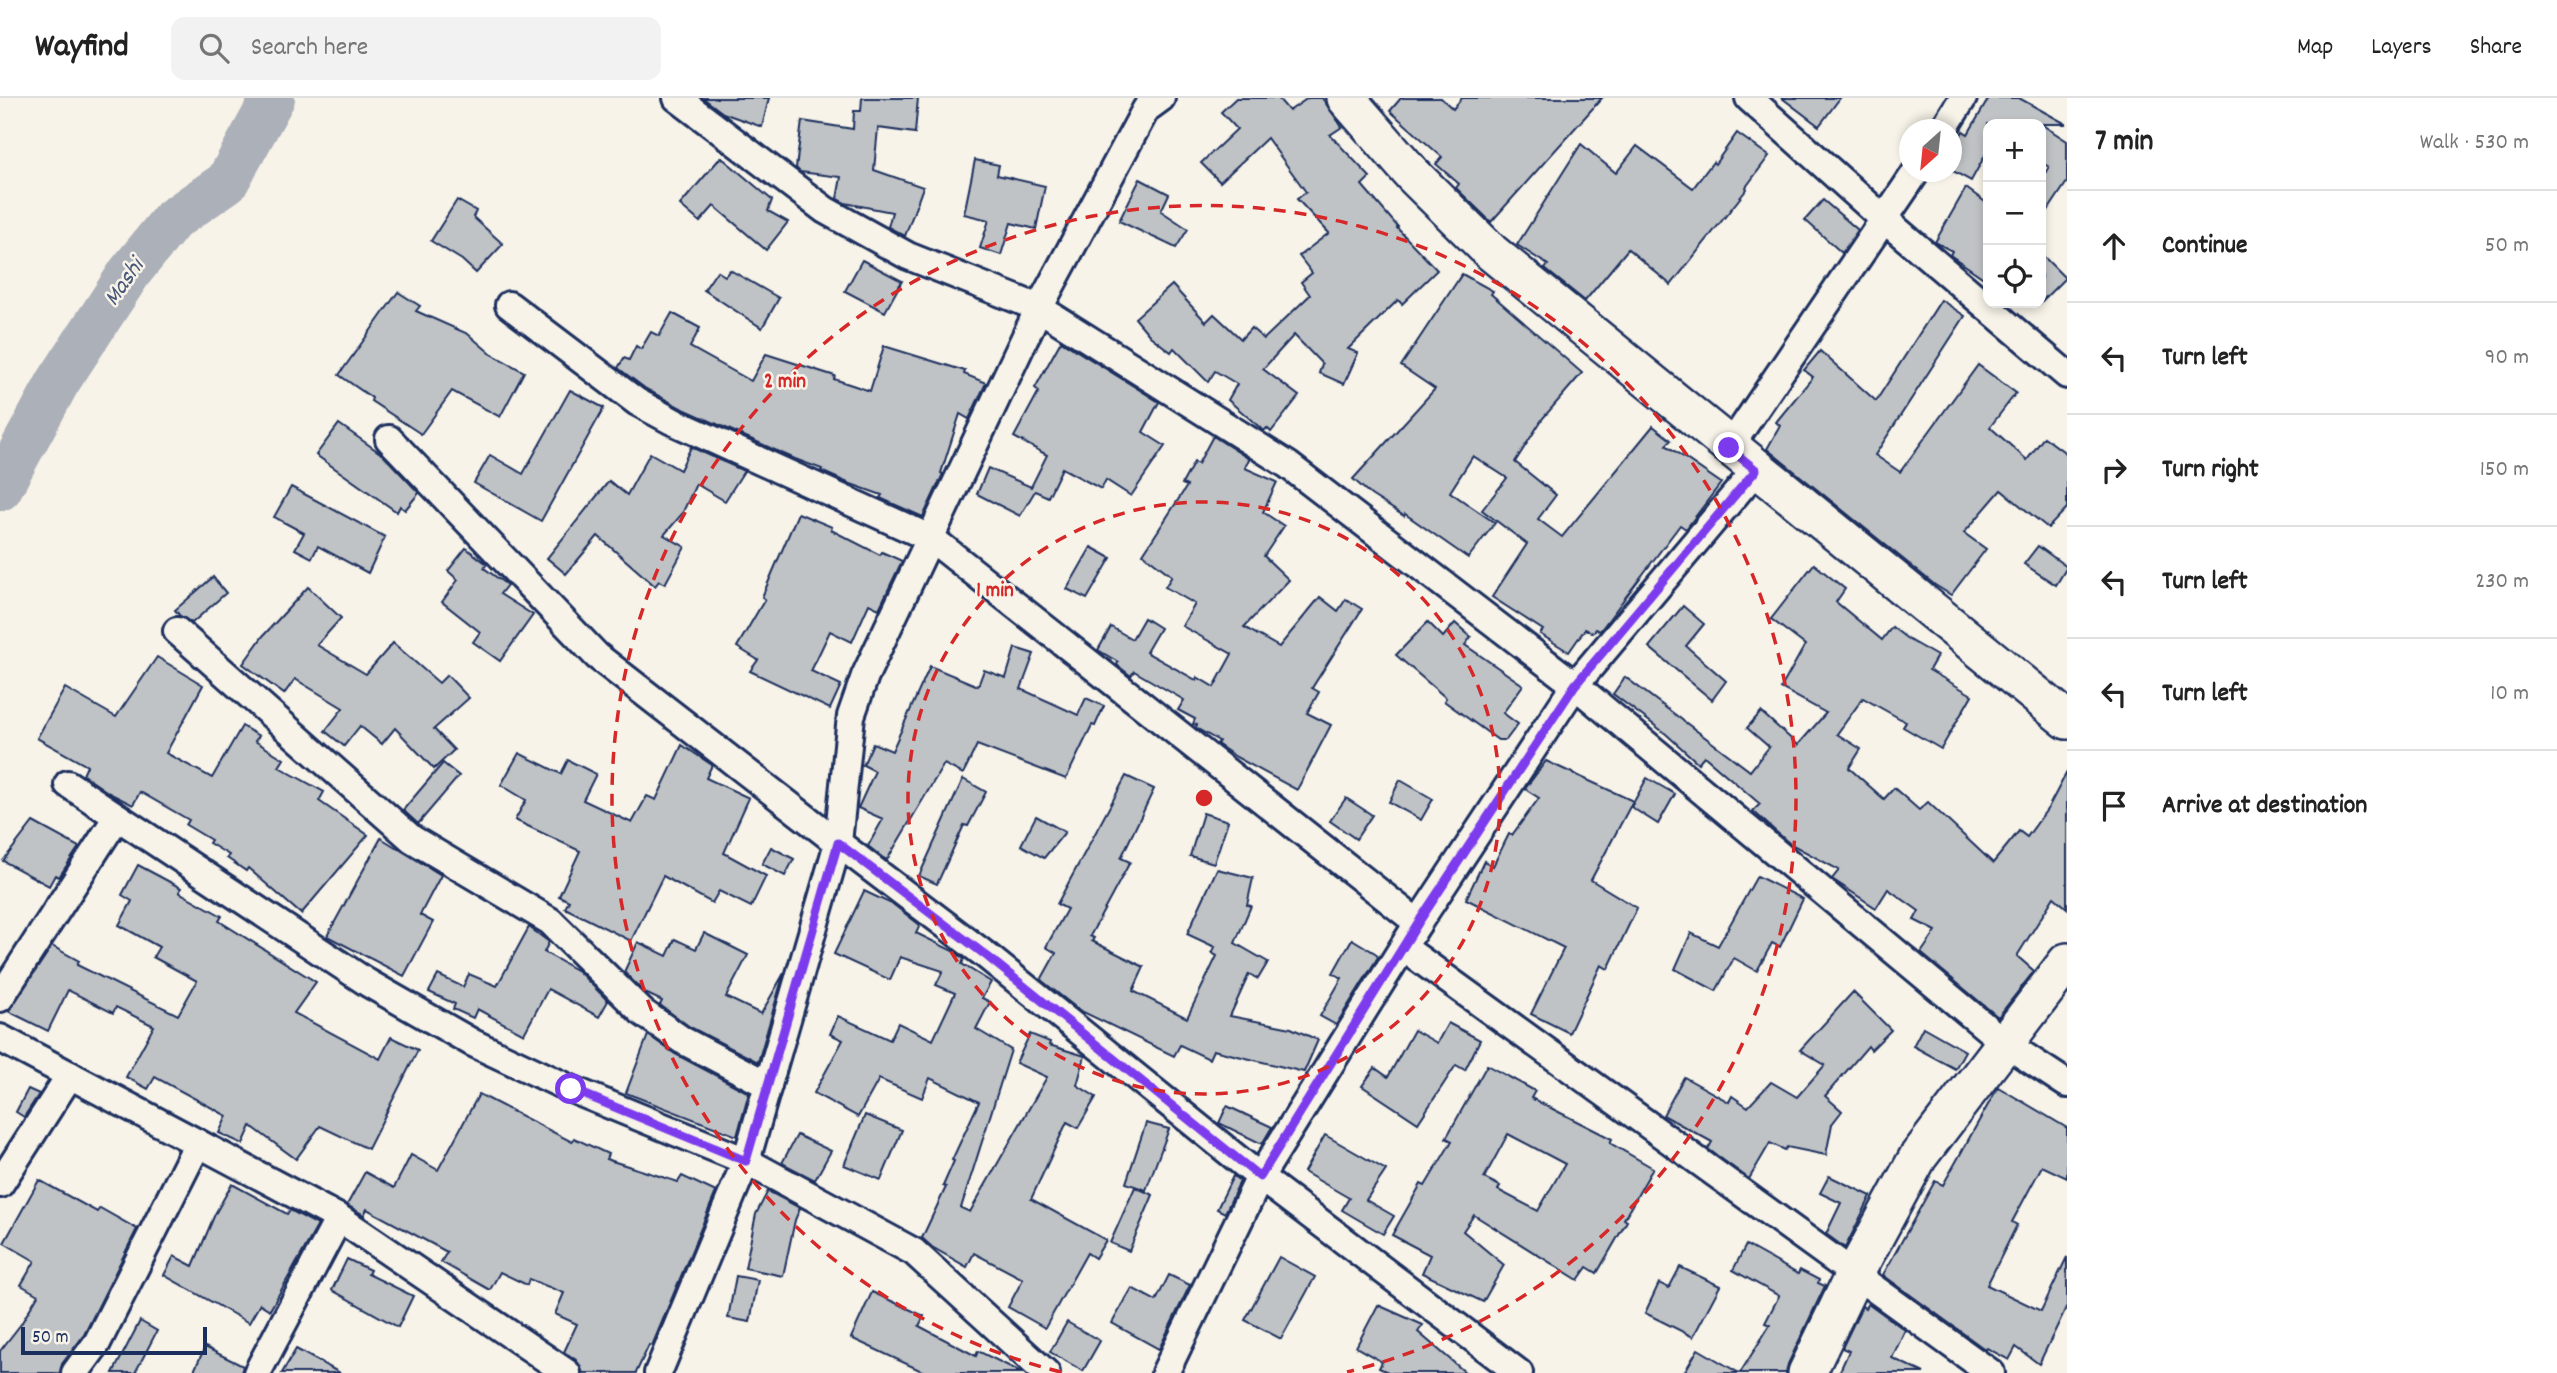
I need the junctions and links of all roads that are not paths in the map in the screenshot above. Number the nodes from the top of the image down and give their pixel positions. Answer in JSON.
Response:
{"nodes":[{"id":1,"x":677,"y":98,"type":"edge"},
{"id":2,"x":1346,"y":98,"type":"edge"},
{"id":3,"x":1749,"y":98,"type":"edge"},
{"id":4,"x":1963,"y":98,"type":"edge"},
{"id":5,"x":1145,"y":102,"type":"edge"},
{"id":6,"x":1950,"y":119,"type":"edge"},
{"id":7,"x":1910,"y":182,"type":"edge"},
{"id":8,"x":1885,"y":220,"type":"junction"},
{"id":9,"x":509,"y":305,"type":"dead end"},
{"id":10,"x":1040,"y":308,"type":"junction"},
{"id":11,"x":2067,"y":375,"type":"edge"},
{"id":12,"x":389,"y":439,"type":"dead end"},
{"id":13,"x":1743,"y":459,"type":"junction"},
{"id":14,"x":932,"y":539,"type":"junction"},
{"id":15,"x":177,"y":631,"type":"dead end"},
{"id":16,"x":1575,"y":685,"type":"junction"},
{"id":17,"x":2067,"y":720,"type":"edge"},
{"id":18,"x":68,"y":784,"type":"dead end"},
{"id":19,"x":117,"y":817,"type":"junction"},
{"id":20,"x":838,"y":843,"type":"junction"},
{"id":21,"x":1418,"y":923,"type":"junction"},
{"id":22,"x":1404,"y":948,"type":"junction"},
{"id":23,"x":2067,"y":961,"type":"edge"},
{"id":24,"x":0,"y":998,"type":"edge"},
{"id":25,"x":0,"y":1038,"type":"edge"},
{"id":26,"x":2006,"y":1044,"type":"junction"},
{"id":27,"x":70,"y":1075,"type":"junction"},
{"id":28,"x":2067,"y":1084,"type":"edge"},
{"id":29,"x":768,"y":1085,"type":"junction"},
{"id":30,"x":198,"y":1143,"type":"junction"},
{"id":31,"x":746,"y":1161,"type":"junction"},
{"id":32,"x":1260,"y":1177,"type":"junction"},
{"id":33,"x":0,"y":1185,"type":"edge"},
{"id":34,"x":339,"y":1218,"type":"junction"},
{"id":35,"x":1854,"y":1275,"type":"junction"},
{"id":36,"x":75,"y":1373,"type":"edge"},
{"id":37,"x":257,"y":1373,"type":"edge"},
{"id":38,"x":567,"y":1373,"type":"edge"},
{"id":39,"x":658,"y":1373,"type":"edge"},
{"id":40,"x":1046,"y":1373,"type":"edge"},
{"id":41,"x":1165,"y":1373,"type":"edge"},
{"id":42,"x":1519,"y":1373,"type":"edge"},
{"id":43,"x":1807,"y":1373,"type":"edge"},
{"id":44,"x":1991,"y":1373,"type":"edge"}],
"edges":[{"from":1,"to":10,"type":"street"},
{"from":2,"to":13,"type":"street"},
{"from":3,"to":8,"type":"street"},
{"from":4,"to":6,"type":"street"},
{"from":5,"to":10,"type":"street"},
{"from":7,"to":8,"type":"street"},
{"from":8,"to":11,"type":"street"},
{"from":8,"to":13,"type":"street"},
{"from":9,"to":14,"type":"street"},
{"from":10,"to":14,"type":"street"},
{"from":10,"to":16,"type":"street"},
{"from":12,"to":20,"type":"street"},
{"from":13,"to":16,"type":"street"},
{"from":13,"to":17,"type":"street"},
{"from":14,"to":20,"type":"street"},
{"from":14,"to":21,"type":"street"},
{"from":15,"to":29,"type":"street"},
{"from":16,"to":21,"type":"street"},
{"from":16,"to":26,"type":"street"},
{"from":18,"to":19,"type":"street"},
{"from":19,"to":24,"type":"street"},
{"from":19,"to":31,"type":"street"},
{"from":20,"to":29,"type":"street"},
{"from":20,"to":32,"type":"street"},
{"from":21,"to":22,"type":"street"},
{"from":22,"to":32,"type":"street"},
{"from":22,"to":35,"type":"street"},
{"from":23,"to":26,"type":"street"},
{"from":25,"to":27,"type":"street"},
{"from":26,"to":28,"type":"street"},
{"from":26,"to":35,"type":"street"},
{"from":27,"to":30,"type":"street"},
{"from":27,"to":33,"type":"street"},
{"from":29,"to":31,"type":"street"},
{"from":30,"to":34,"type":"street"},
{"from":30,"to":36,"type":"street"},
{"from":31,"to":39,"type":"street"},
{"from":31,"to":40,"type":"street"},
{"from":32,"to":41,"type":"street"},
{"from":32,"to":42,"type":"street"},
{"from":34,"to":37,"type":"street"},
{"from":34,"to":38,"type":"street"},
{"from":35,"to":43,"type":"street"},
{"from":35,"to":44,"type":"street"}]}
